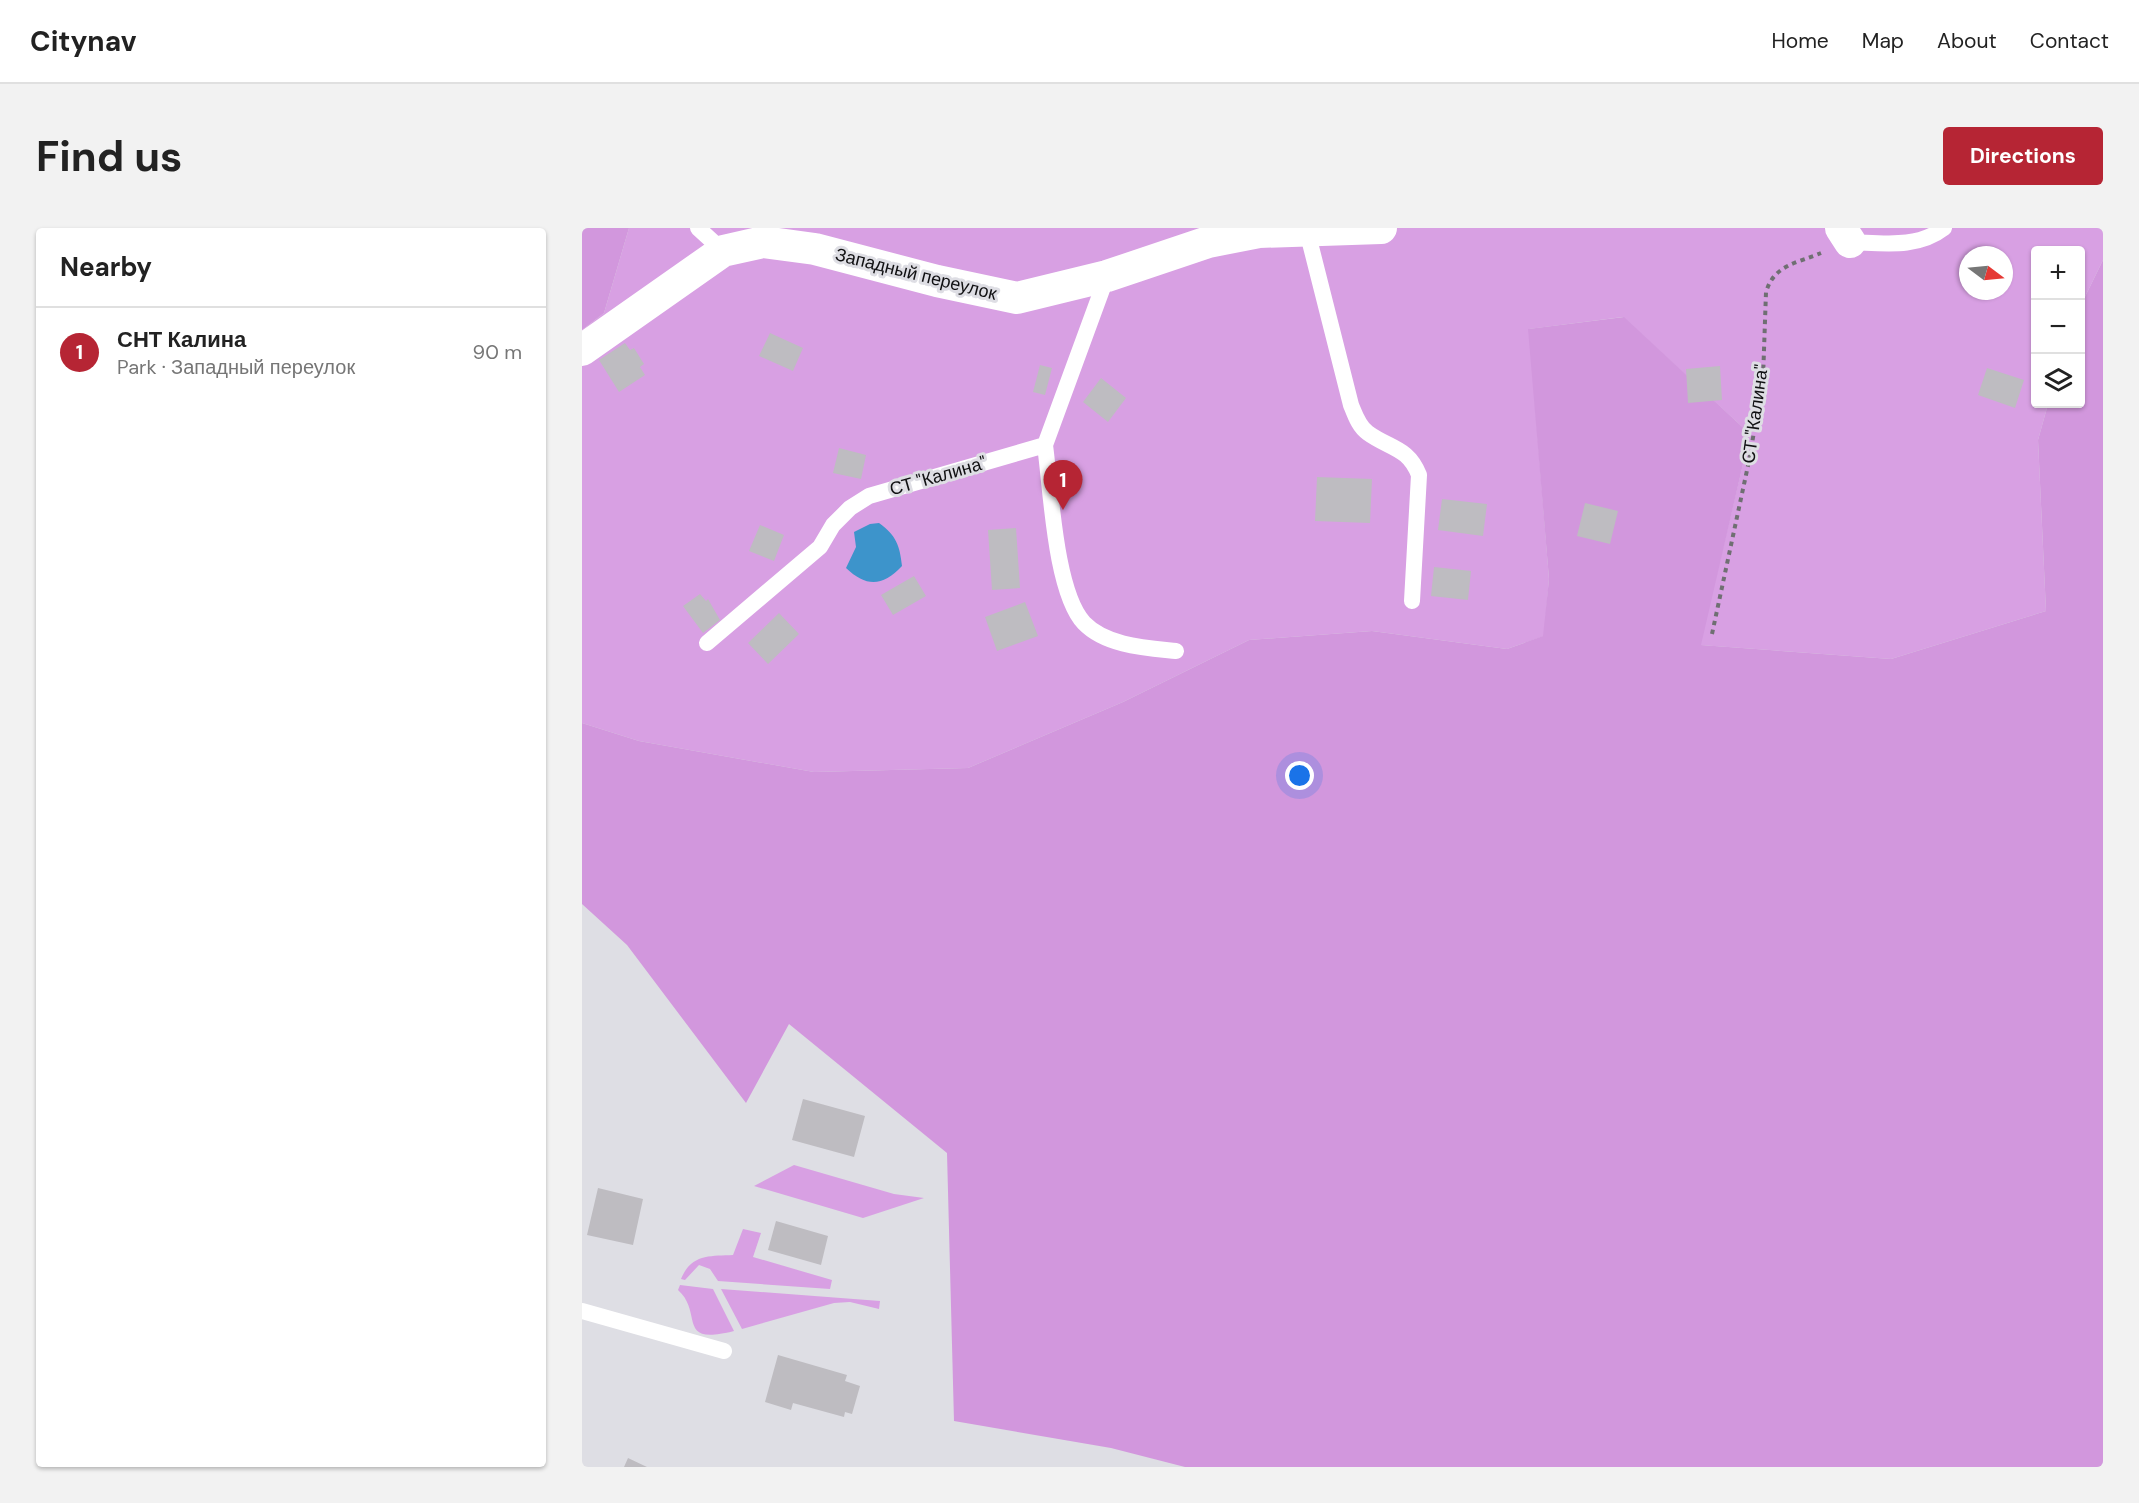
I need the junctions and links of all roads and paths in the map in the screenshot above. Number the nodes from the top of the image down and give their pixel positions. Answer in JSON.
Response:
{"nodes":[{"id":1,"x":698,"y":228,"type":"edge"},
{"id":2,"x":1381,"y":228,"type":"edge"},
{"id":3,"x":1944,"y":228,"type":"edge"},
{"id":4,"x":1307,"y":231,"type":"junction"},
{"id":5,"x":1845,"y":235,"type":"edge"},
{"id":6,"x":723,"y":251,"type":"junction"},
{"id":7,"x":1107,"y":276,"type":"junction"},
{"id":8,"x":582,"y":350,"type":"edge"},
{"id":9,"x":1045,"y":445,"type":"junction"},
{"id":10,"x":1412,"y":601,"type":"dead end"},
{"id":11,"x":1712,"y":634,"type":"dead end"},
{"id":12,"x":707,"y":643,"type":"dead end"},
{"id":13,"x":1176,"y":651,"type":"dead end"},
{"id":14,"x":582,"y":1311,"type":"edge"},
{"id":15,"x":724,"y":1351,"type":"dead end"}],
"edges":[{"from":1,"to":6,"type":"lane"},
{"from":2,"to":4,"type":"street","name":"Западный переулок"},
{"from":3,"to":5,"type":"lane"},
{"from":4,"to":7,"type":"street","name":"Западный переулок"},
{"from":4,"to":10,"type":"lane"},
{"from":5,"to":11,"type":"path","name":"СТ \"Калина\""},
{"from":6,"to":7,"type":"street","name":"Западный переулок"},
{"from":6,"to":8,"type":"street","name":"Западный переулок"},
{"from":7,"to":9,"type":"lane"},
{"from":9,"to":12,"type":"lane","name":"СТ \"Калина\""},
{"from":9,"to":13,"type":"lane"},
{"from":14,"to":15,"type":"lane"}]}
